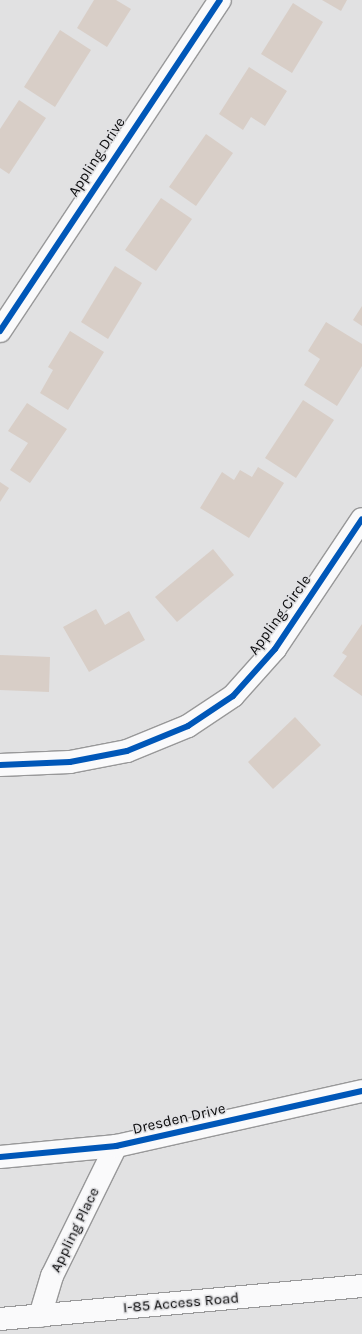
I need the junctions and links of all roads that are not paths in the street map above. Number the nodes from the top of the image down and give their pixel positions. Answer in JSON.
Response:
{"nodes":[{"id":1,"x":220,"y":0,"type":"edge"},
{"id":2,"x":0,"y":331,"type":"edge"},
{"id":3,"x":362,"y":519,"type":"edge"},
{"id":4,"x":0,"y":765,"type":"edge"},
{"id":5,"x":362,"y":1091,"type":"edge"},
{"id":6,"x":116,"y":1146,"type":"junction"},
{"id":7,"x":0,"y":1157,"type":"edge"},
{"id":8,"x":362,"y":1286,"type":"edge"},
{"id":9,"x":40,"y":1316,"type":"junction"},
{"id":10,"x":0,"y":1319,"type":"edge"}],
"edges":[{"from":1,"to":2,"type":"street","name":"Appling Drive"},
{"from":3,"to":4,"type":"street","name":"Appling Circle"},
{"from":5,"to":6,"type":"street","name":"Dresden Drive"},
{"from":6,"to":7,"type":"street","name":"Dresden Drive"},
{"from":6,"to":9,"type":"street","name":"Appling Place"},
{"from":8,"to":9,"type":"street","name":"I-85 Access Road"},
{"from":9,"to":10,"type":"street","name":"I-85 Access Road"}]}
